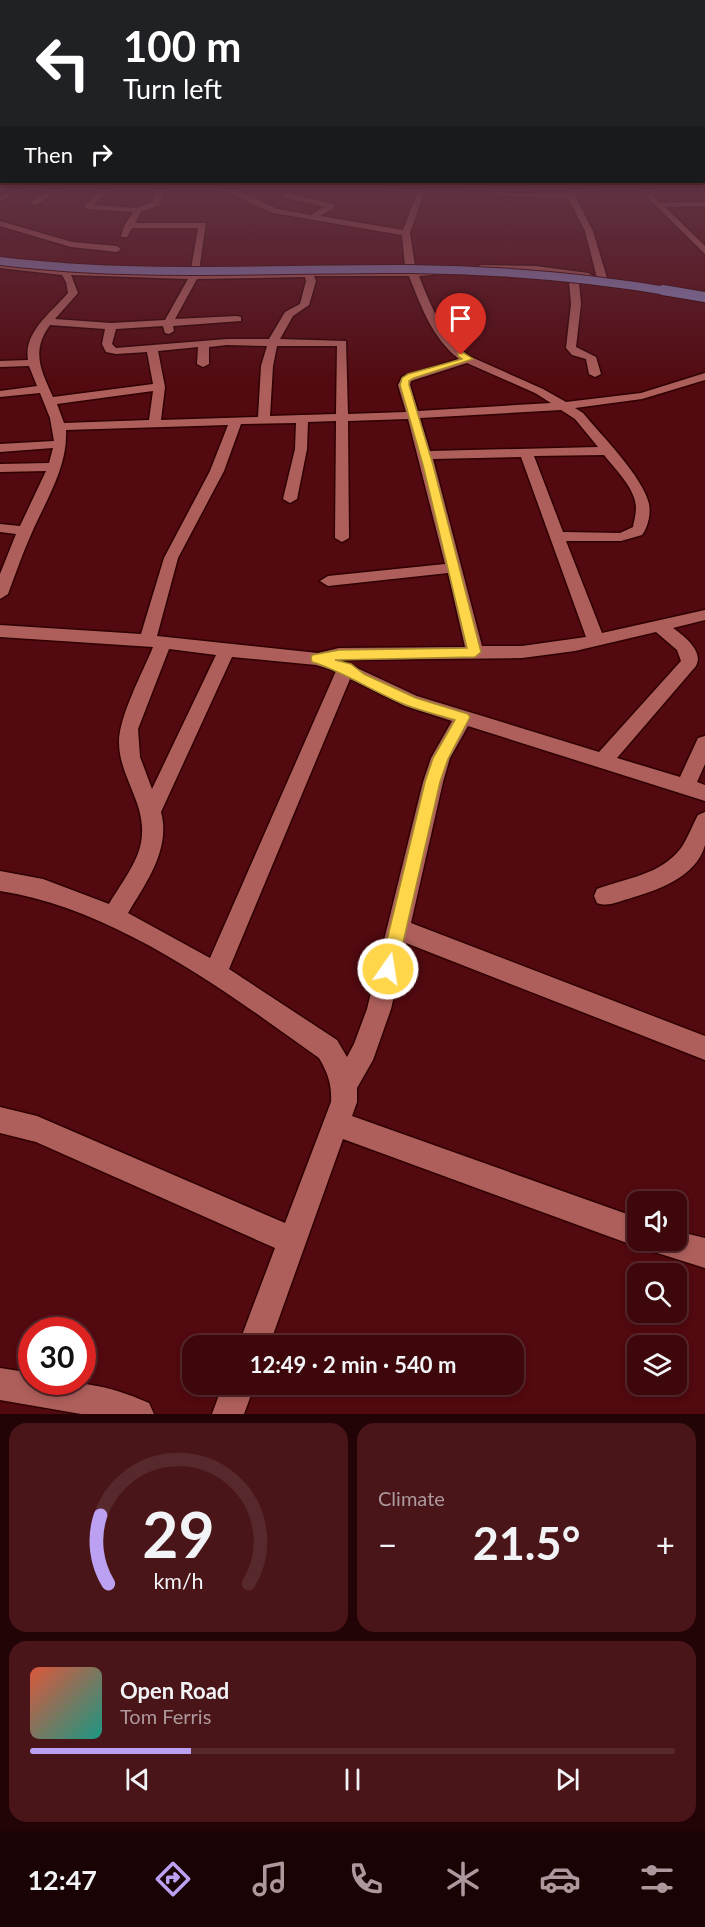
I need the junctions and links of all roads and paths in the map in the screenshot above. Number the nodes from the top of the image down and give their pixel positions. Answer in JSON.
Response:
{"nodes":[{"id":1,"x":114,"y":255,"type":"edge"},
{"id":2,"x":198,"y":255,"type":"edge"},
{"id":3,"x":410,"y":255,"type":"edge"},
{"id":4,"x":596,"y":255,"type":"edge"},
{"id":5,"x":0,"y":261,"type":"edge"},
{"id":6,"x":22,"y":261,"type":"junction"},
{"id":7,"x":13,"y":267,"type":"junction"},
{"id":8,"x":107,"y":269,"type":"junction"},
{"id":9,"x":412,"y":269,"type":"junction"},
{"id":10,"x":70,"y":270,"type":"junction"},
{"id":11,"x":195,"y":272,"type":"junction"},
{"id":12,"x":521,"y":273,"type":"junction"},
{"id":13,"x":309,"y":274,"type":"junction"},
{"id":14,"x":0,"y":278,"type":"edge"},
{"id":15,"x":602,"y":278,"type":"junction"},
{"id":16,"x":574,"y":282,"type":"junction"},
{"id":17,"x":705,"y":297,"type":"edge"},
{"id":18,"x":237,"y":319,"type":"dead end"},
{"id":19,"x":47,"y":322,"type":"junction"},
{"id":20,"x":168,"y":323,"type":"junction"},
{"id":21,"x":111,"y":326,"type":"junction"},
{"id":22,"x":273,"y":342,"type":"junction"},
{"id":23,"x":204,"y":344,"type":"junction"},
{"id":24,"x":169,"y":346,"type":"junction"},
{"id":25,"x":152,"y":347,"type":"junction"},
{"id":26,"x":469,"y":359,"type":"junction"},
{"id":27,"x":33,"y":363,"type":"junction"},
{"id":28,"x":0,"y":364,"type":"edge"},
{"id":29,"x":203,"y":364,"type":"dead end"},
{"id":30,"x":595,"y":374,"type":"dead end"},
{"id":31,"x":705,"y":376,"type":"edge"},
{"id":32,"x":159,"y":387,"type":"junction"},
{"id":33,"x":0,"y":394,"type":"edge"},
{"id":34,"x":48,"y":395,"type":"junction"},
{"id":35,"x":566,"y":406,"type":"junction"},
{"id":36,"x":412,"y":415,"type":"junction"},
{"id":37,"x":340,"y":417,"type":"junction"},
{"id":38,"x":302,"y":418,"type":"junction"},
{"id":39,"x":264,"y":419,"type":"junction"},
{"id":40,"x":236,"y":420,"type":"junction"},
{"id":41,"x":155,"y":423,"type":"junction"},
{"id":42,"x":60,"y":427,"type":"junction"},
{"id":43,"x":60,"y":444,"type":"junction"},
{"id":44,"x":0,"y":448,"type":"edge"},
{"id":45,"x":608,"y":451,"type":"junction"},
{"id":46,"x":526,"y":452,"type":"junction"},
{"id":47,"x":425,"y":455,"type":"junction"},
{"id":48,"x":53,"y":467,"type":"junction"},
{"id":49,"x":0,"y":468,"type":"edge"},
{"id":50,"x":290,"y":499,"type":"dead end"},
{"id":51,"x":0,"y":528,"type":"edge"},
{"id":52,"x":25,"y":531,"type":"junction"},
{"id":53,"x":556,"y":536,"type":"junction"},
{"id":54,"x":342,"y":538,"type":"dead end"},
{"id":55,"x":454,"y":568,"type":"junction"},
{"id":56,"x":328,"y":581,"type":"dead end"},
{"id":57,"x":0,"y":594,"type":"edge"},
{"id":58,"x":705,"y":615,"type":"edge"},
{"id":59,"x":659,"y":626,"type":"junction"},
{"id":60,"x":0,"y":631,"type":"edge"},
{"id":61,"x":596,"y":640,"type":"junction"},
{"id":62,"x":155,"y":641,"type":"junction"},
{"id":63,"x":226,"y":651,"type":"junction"},
{"id":64,"x":475,"y":652,"type":"junction"},
{"id":65,"x":317,"y":658,"type":"junction"},
{"id":66,"x":346,"y":668,"type":"junction"},
{"id":67,"x":463,"y":717,"type":"junction"},
{"id":68,"x":705,"y":743,"type":"edge"},
{"id":69,"x":603,"y":761,"type":"junction"},
{"id":70,"x":686,"y":787,"type":"junction"},
{"id":71,"x":705,"y":793,"type":"edge"},
{"id":72,"x":150,"y":813,"type":"junction"},
{"id":73,"x":705,"y":821,"type":"edge"},
{"id":74,"x":0,"y":881,"type":"edge"},
{"id":75,"x":605,"y":896,"type":"dead end"},
{"id":76,"x":114,"y":917,"type":"junction"},
{"id":77,"x":398,"y":929,"type":"junction"},
{"id":78,"x":216,"y":972,"type":"junction"},
{"id":79,"x":705,"y":1048,"type":"edge"},
{"id":80,"x":345,"y":1084,"type":"junction"},
{"id":81,"x":0,"y":1120,"type":"edge"},
{"id":82,"x":335,"y":1123,"type":"junction"},
{"id":83,"x":627,"y":1229,"type":"edge"},
{"id":84,"x":292,"y":1241,"type":"junction"},
{"id":85,"x":687,"y":1248,"type":"edge"},
{"id":86,"x":705,"y":1253,"type":"edge"},
{"id":87,"x":258,"y":1335,"type":"edge"},
{"id":88,"x":0,"y":1384,"type":"edge"},
{"id":89,"x":235,"y":1395,"type":"edge"},
{"id":90,"x":138,"y":1414,"type":"edge"},
{"id":91,"x":228,"y":1414,"type":"edge"}],
"edges":[{"from":1,"to":8,"type":"street"},
{"from":2,"to":11,"type":"street"},
{"from":3,"to":9,"type":"street"},
{"from":4,"to":15,"type":"street"},
{"from":5,"to":6,"type":"street"},
{"from":5,"to":7,"type":"street"},
{"from":5,"to":17,"type":"main road","bridge":true},
{"from":6,"to":7,"type":"street"},
{"from":6,"to":10,"type":"street"},
{"from":7,"to":10,"type":"street"},
{"from":7,"to":14,"type":"street"},
{"from":8,"to":10,"type":"street"},
{"from":8,"to":11,"type":"street"},
{"from":9,"to":11,"type":"street"},
{"from":9,"to":12,"type":"street"},
{"from":9,"to":13,"type":"street"},
{"from":9,"to":26,"type":"street"},
{"from":10,"to":11,"type":"street"},
{"from":10,"to":19,"type":"street"},
{"from":11,"to":13,"type":"street"},
{"from":11,"to":20,"type":"street"},
{"from":12,"to":15,"type":"street"},
{"from":12,"to":16,"type":"street"},
{"from":13,"to":22,"type":"street"},
{"from":15,"to":17,"type":"street"},
{"from":16,"to":17,"type":"street"},
{"from":16,"to":30,"type":"street"},
{"from":18,"to":20,"type":"street"},
{"from":19,"to":21,"type":"street"},
{"from":19,"to":27,"type":"street"},
{"from":20,"to":21,"type":"street"},
{"from":20,"to":24,"type":"street"},
{"from":21,"to":25,"type":"street"},
{"from":22,"to":23,"type":"street"},
{"from":22,"to":37,"type":"street"},
{"from":22,"to":39,"type":"street"},
{"from":23,"to":24,"type":"street"},
{"from":23,"to":29,"type":"street"},
{"from":24,"to":25,"type":"street"},
{"from":25,"to":32,"type":"street"},
{"from":26,"to":35,"type":"street"},
{"from":26,"to":36,"type":"street"},
{"from":27,"to":28,"type":"street"},
{"from":27,"to":34,"type":"street"},
{"from":31,"to":35,"type":"street"},
{"from":32,"to":34,"type":"street"},
{"from":32,"to":41,"type":"street"},
{"from":33,"to":34,"type":"street"},
{"from":34,"to":42,"type":"street"},
{"from":35,"to":36,"type":"street"},
{"from":35,"to":45,"type":"street"},
{"from":36,"to":37,"type":"street"},
{"from":36,"to":47,"type":"street"},
{"from":37,"to":38,"type":"street"},
{"from":37,"to":54,"type":"street"},
{"from":38,"to":39,"type":"street"},
{"from":38,"to":50,"type":"street"},
{"from":39,"to":40,"type":"street"},
{"from":40,"to":41,"type":"street"},
{"from":40,"to":62,"type":"street"},
{"from":41,"to":42,"type":"street"},
{"from":42,"to":43,"type":"street"},
{"from":43,"to":44,"type":"street"},
{"from":43,"to":48,"type":"street"},
{"from":45,"to":46,"type":"street"},
{"from":45,"to":53,"type":"street"},
{"from":46,"to":47,"type":"street"},
{"from":46,"to":53,"type":"street"},
{"from":47,"to":55,"type":"street"},
{"from":48,"to":49,"type":"street"},
{"from":48,"to":52,"type":"street"},
{"from":51,"to":52,"type":"street"},
{"from":52,"to":57,"type":"street"},
{"from":53,"to":61,"type":"street"},
{"from":55,"to":56,"type":"street"},
{"from":55,"to":64,"type":"street"},
{"from":58,"to":59,"type":"street"},
{"from":59,"to":61,"type":"street"},
{"from":59,"to":69,"type":"street"},
{"from":60,"to":62,"type":"street"},
{"from":61,"to":64,"type":"street"},
{"from":62,"to":63,"type":"street"},
{"from":62,"to":72,"type":"street"},
{"from":63,"to":65,"type":"street"},
{"from":63,"to":72,"type":"street"},
{"from":64,"to":65,"type":"street"},
{"from":65,"to":66,"type":"street"},
{"from":66,"to":67,"type":"street"},
{"from":66,"to":78,"type":"street"},
{"from":67,"to":69,"type":"street"},
{"from":67,"to":77,"type":"street"},
{"from":68,"to":70,"type":"street"},
{"from":69,"to":70,"type":"street"},
{"from":70,"to":71,"type":"street"},
{"from":72,"to":76,"type":"street"},
{"from":73,"to":75,"type":"street"},
{"from":74,"to":76,"type":"street"},
{"from":76,"to":78,"type":"street"},
{"from":77,"to":79,"type":"street"},
{"from":77,"to":80,"type":"street"},
{"from":78,"to":80,"type":"street"},
{"from":80,"to":82,"type":"street"},
{"from":81,"to":84,"type":"street"},
{"from":82,"to":83,"type":"street"},
{"from":82,"to":84,"type":"street"},
{"from":84,"to":87,"type":"street"},
{"from":85,"to":86,"type":"street"},
{"from":88,"to":90,"type":"street"},
{"from":89,"to":91,"type":"street"}]}
